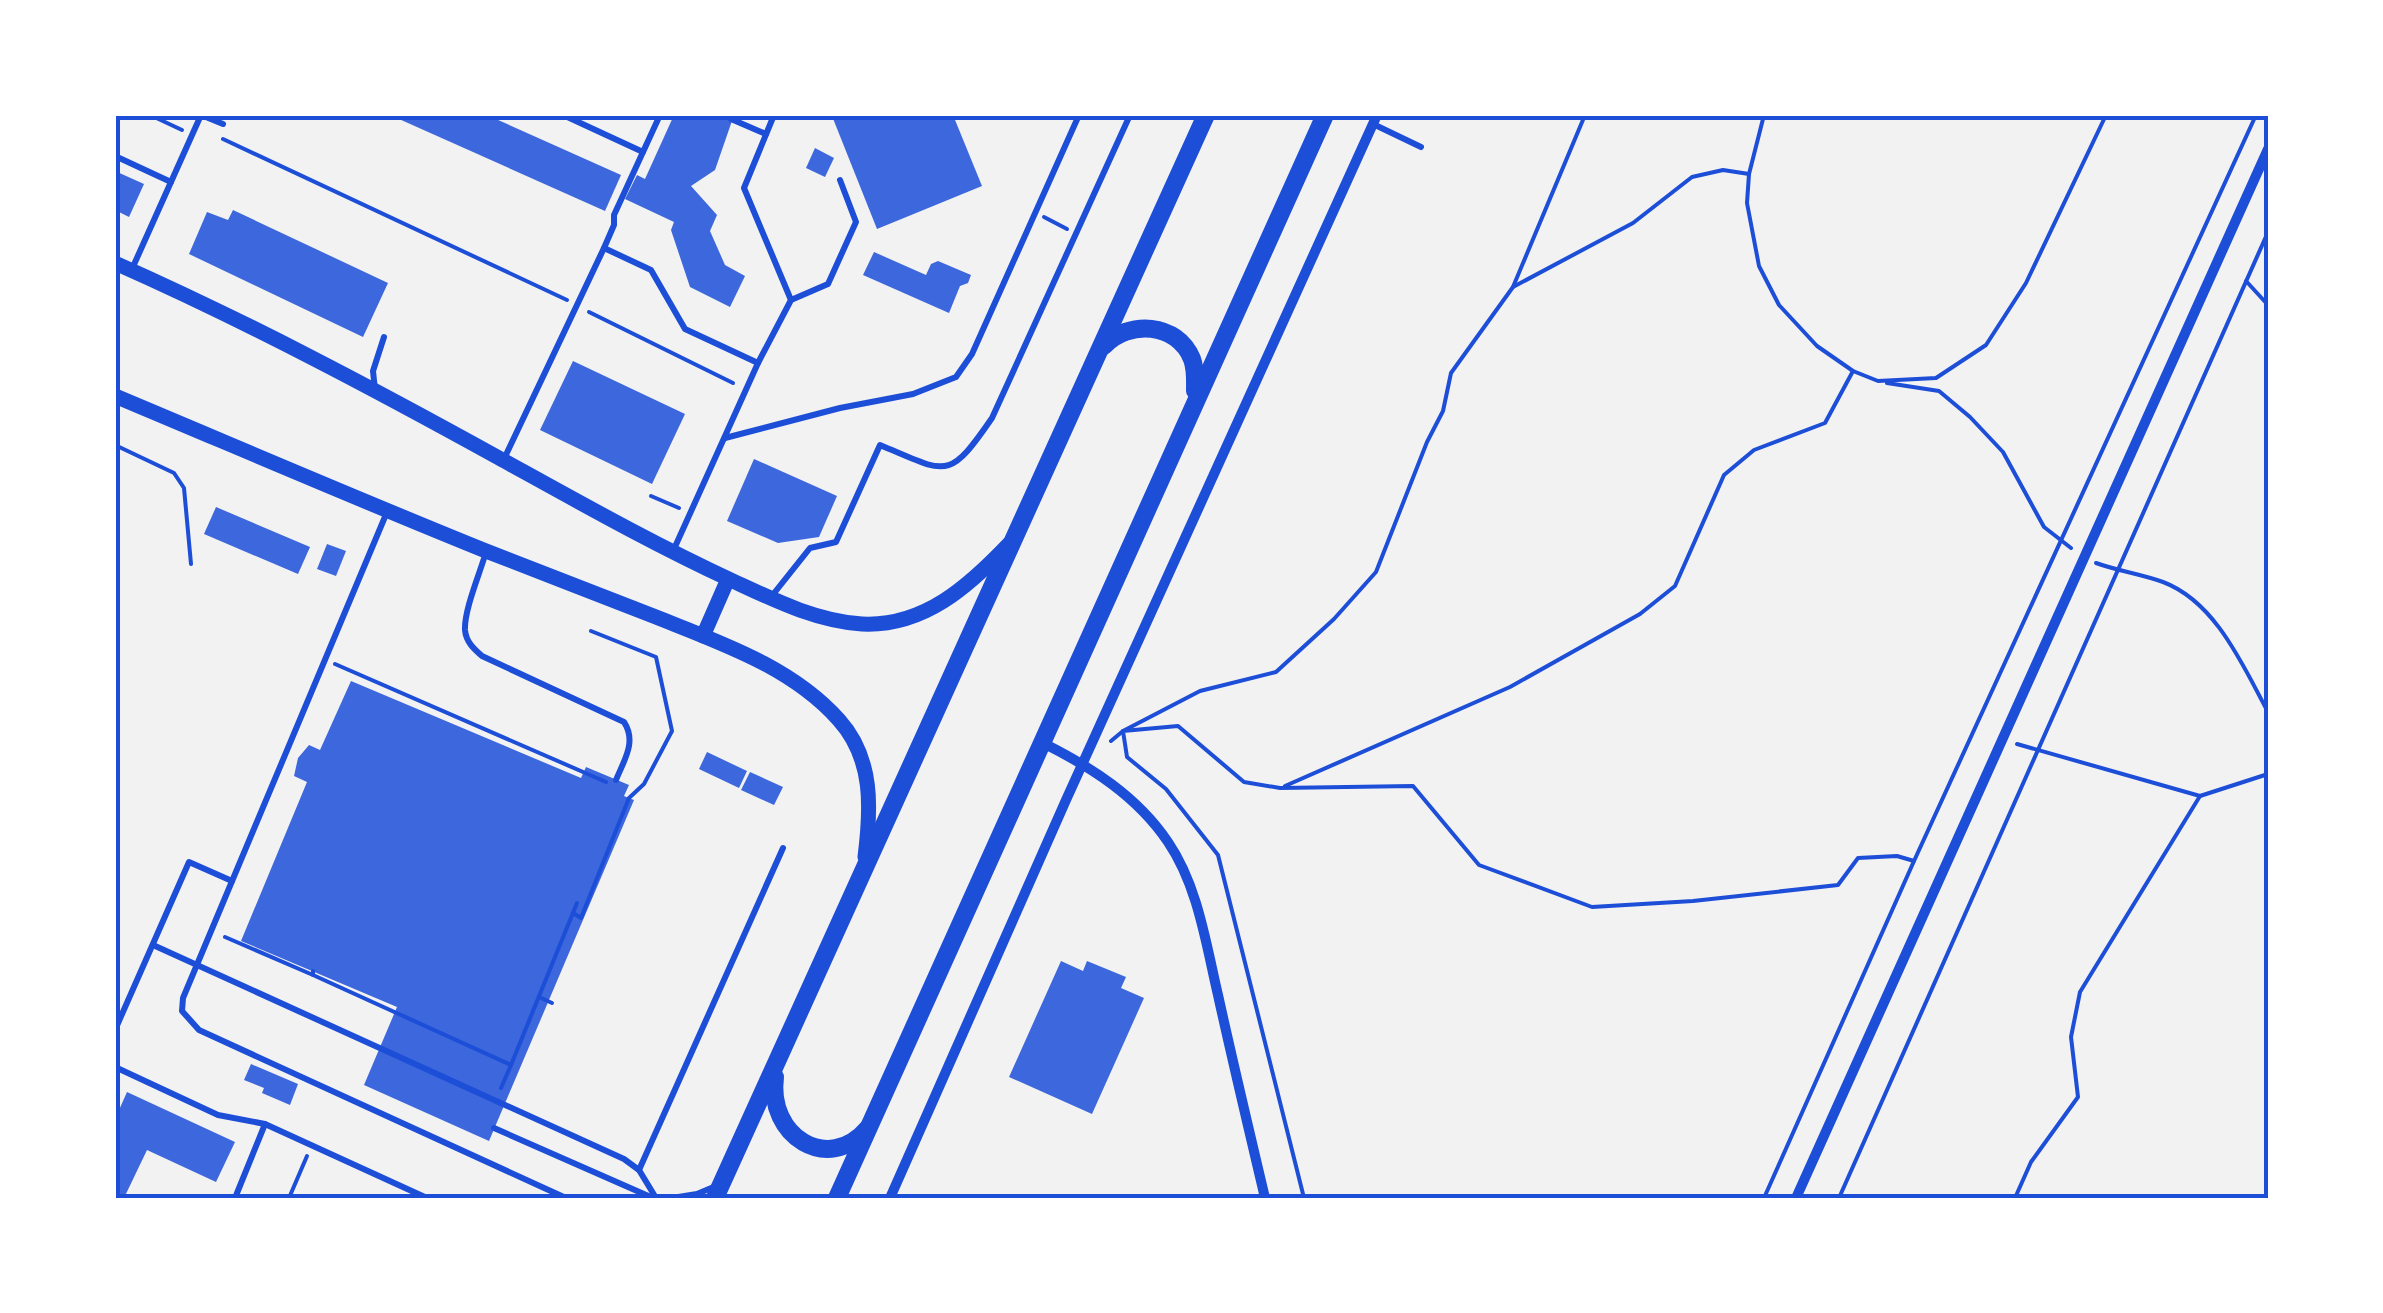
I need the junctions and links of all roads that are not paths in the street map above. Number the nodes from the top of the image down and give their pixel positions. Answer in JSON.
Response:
{"nodes":[{"id":1,"x":562,"y":115,"type":"edge"},
{"id":2,"x":660,"y":115,"type":"edge"},
{"id":3,"x":774,"y":115,"type":"edge"},
{"id":4,"x":1079,"y":115,"type":"edge"},
{"id":5,"x":1130,"y":115,"type":"edge"},
{"id":6,"x":1206,"y":115,"type":"edge"},
{"id":7,"x":1325,"y":115,"type":"edge"},
{"id":8,"x":731,"y":119,"type":"dead end"},
{"id":9,"x":1375,"y":120,"type":"edge"},
{"id":10,"x":223,"y":124,"type":"dead end"},
{"id":11,"x":766,"y":134,"type":"junction"},
{"id":12,"x":1421,"y":147,"type":"dead end"},
{"id":13,"x":2268,"y":149,"type":"edge"},
{"id":14,"x":643,"y":152,"type":"junction"},
{"id":15,"x":115,"y":156,"type":"edge"},
{"id":16,"x":840,"y":180,"type":"dead end"},
{"id":17,"x":171,"y":182,"type":"junction"},
{"id":18,"x":604,"y":248,"type":"junction"},
{"id":19,"x":115,"y":263,"type":"edge"},
{"id":20,"x":132,"y":270,"type":"junction"},
{"id":21,"x":791,"y":300,"type":"junction"},
{"id":22,"x":384,"y":337,"type":"dead end"},
{"id":23,"x":1098,"y":353,"type":"junction"},
{"id":24,"x":758,"y":363,"type":"junction"},
{"id":25,"x":375,"y":392,"type":"junction"},
{"id":26,"x":115,"y":396,"type":"edge"},
{"id":27,"x":1194,"y":402,"type":"junction"},
{"id":28,"x":725,"y":438,"type":"junction"},
{"id":29,"x":503,"y":460,"type":"junction"},
{"id":30,"x":388,"y":510,"type":"junction"},
{"id":31,"x":1015,"y":537,"type":"junction"},
{"id":32,"x":486,"y":551,"type":"junction"},
{"id":33,"x":672,"y":553,"type":"junction"},
{"id":34,"x":728,"y":579,"type":"junction"},
{"id":35,"x":770,"y":598,"type":"junction"},
{"id":36,"x":703,"y":636,"type":"junction"},
{"id":37,"x":1042,"y":744,"type":"junction"},
{"id":38,"x":1084,"y":764,"type":"junction"},
{"id":39,"x":616,"y":783,"type":"road end"},
{"id":40,"x":783,"y":848,"type":"dead end"},
{"id":41,"x":864,"y":868,"type":"junction"},
{"id":42,"x":232,"y":881,"type":"junction"},
{"id":43,"x":152,"y":945,"type":"junction"},
{"id":44,"x":198,"y":964,"type":"junction"},
{"id":45,"x":115,"y":1030,"type":"edge"},
{"id":46,"x":781,"y":1053,"type":"junction"},
{"id":47,"x":115,"y":1067,"type":"edge"},
{"id":48,"x":873,"y":1122,"type":"junction"},
{"id":49,"x":265,"y":1124,"type":"junction"},
{"id":50,"x":494,"y":1128,"type":"dead end"},
{"id":51,"x":639,"y":1170,"type":"junction"},
{"id":52,"x":718,"y":1191,"type":"edge"},
{"id":53,"x":235,"y":1198,"type":"edge"},
{"id":54,"x":426,"y":1198,"type":"edge"},
{"id":55,"x":566,"y":1198,"type":"edge"},
{"id":56,"x":654,"y":1198,"type":"edge"},
{"id":57,"x":672,"y":1198,"type":"edge"},
{"id":58,"x":837,"y":1198,"type":"edge"},
{"id":59,"x":890,"y":1198,"type":"edge"},
{"id":60,"x":1265,"y":1198,"type":"edge"},
{"id":61,"x":1796,"y":1198,"type":"edge"}],
"edges":[{"from":1,"to":14,"type":"lane"},
{"from":2,"to":14,"type":"lane"},
{"from":3,"to":11,"type":"lane"},
{"from":4,"to":28,"type":"lane"},
{"from":5,"to":35,"type":"lane"},
{"from":6,"to":23,"type":"main road"},
{"from":7,"to":27,"type":"main road"},
{"from":8,"to":11,"type":"lane"},
{"from":9,"to":12,"type":"lane"},
{"from":9,"to":38,"type":"street"},
{"from":10,"to":17,"type":"lane"},
{"from":11,"to":21,"type":"lane"},
{"from":13,"to":61,"type":"street"},
{"from":14,"to":18,"type":"lane"},
{"from":15,"to":17,"type":"lane"},
{"from":16,"to":21,"type":"lane"},
{"from":17,"to":20,"type":"lane"},
{"from":18,"to":24,"type":"lane"},
{"from":18,"to":29,"type":"lane"},
{"from":19,"to":20,"type":"main road"},
{"from":20,"to":25,"type":"main road"},
{"from":21,"to":24,"type":"lane"},
{"from":22,"to":25,"type":"lane"},
{"from":23,"to":27,"type":"main road"},
{"from":23,"to":31,"type":"main road"},
{"from":24,"to":28,"type":"lane"},
{"from":25,"to":29,"type":"main road"},
{"from":26,"to":30,"type":"main road"},
{"from":27,"to":37,"type":"main road"},
{"from":28,"to":33,"type":"lane"},
{"from":29,"to":33,"type":"main road"},
{"from":30,"to":32,"type":"main road"},
{"from":30,"to":42,"type":"lane"},
{"from":31,"to":35,"type":"main road"},
{"from":31,"to":41,"type":"main road"},
{"from":32,"to":36,"type":"main road"},
{"from":32,"to":39,"type":"lane"},
{"from":33,"to":34,"type":"main road"},
{"from":34,"to":35,"type":"main road"},
{"from":34,"to":36,"type":"main road"},
{"from":36,"to":41,"type":"main road"},
{"from":37,"to":38,"type":"street"},
{"from":37,"to":48,"type":"main road"},
{"from":38,"to":59,"type":"street"},
{"from":38,"to":60,"type":"street"},
{"from":40,"to":51,"type":"lane"},
{"from":41,"to":46,"type":"main road"},
{"from":42,"to":43,"type":"lane"},
{"from":42,"to":44,"type":"lane"},
{"from":43,"to":44,"type":"lane"},
{"from":43,"to":45,"type":"lane"},
{"from":44,"to":51,"type":"lane"},
{"from":44,"to":55,"type":"lane"},
{"from":46,"to":48,"type":"main road"},
{"from":46,"to":52,"type":"main road"},
{"from":47,"to":49,"type":"lane"},
{"from":48,"to":58,"type":"main road"},
{"from":49,"to":53,"type":"lane"},
{"from":49,"to":54,"type":"lane"},
{"from":50,"to":56,"type":"lane"},
{"from":51,"to":56,"type":"lane"},
{"from":52,"to":57,"type":"lane"}]}
